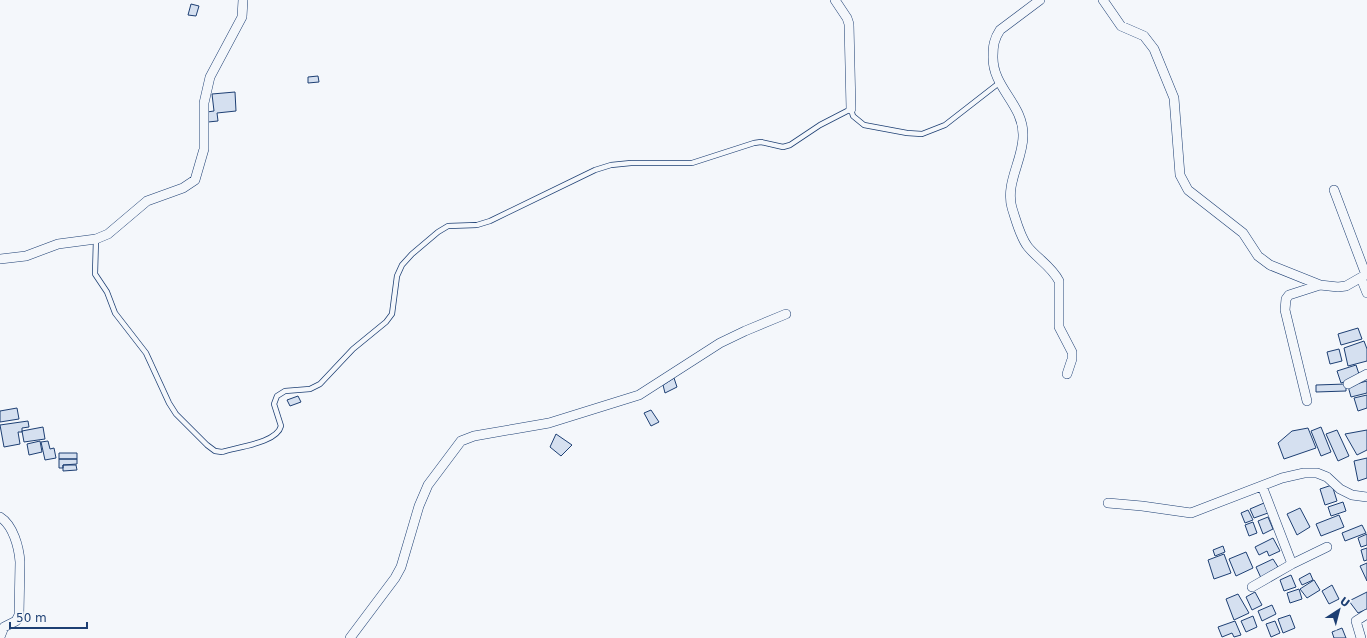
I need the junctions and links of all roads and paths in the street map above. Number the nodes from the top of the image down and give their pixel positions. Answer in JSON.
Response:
{"nodes":[{"id":1,"x":243,"y":0,"type":"edge"},
{"id":2,"x":835,"y":0,"type":"edge"},
{"id":3,"x":1040,"y":0,"type":"edge"},
{"id":4,"x":1104,"y":0,"type":"edge"},
{"id":5,"x":999,"y":83,"type":"junction"},
{"id":6,"x":851,"y":109,"type":"junction"},
{"id":7,"x":1334,"y":190,"type":"dead end"},
{"id":8,"x":96,"y":240,"type":"junction"},
{"id":9,"x":0,"y":259,"type":"edge"},
{"id":10,"x":1365,"y":275,"type":"edge"},
{"id":11,"x":1320,"y":285,"type":"junction"},
{"id":12,"x":1367,"y":293,"type":"edge"},
{"id":13,"x":786,"y":314,"type":"dead end"},
{"id":14,"x":1066,"y":374,"type":"dead end"},
{"id":15,"x":1367,"y":374,"type":"edge"},
{"id":16,"x":1348,"y":384,"type":"dead end"},
{"id":17,"x":1307,"y":401,"type":"dead end"},
{"id":18,"x":1262,"y":486,"type":"junction"},
{"id":19,"x":1367,"y":497,"type":"edge"},
{"id":20,"x":1108,"y":503,"type":"dead end"},
{"id":21,"x":0,"y":517,"type":"edge"},
{"id":22,"x":1327,"y":547,"type":"dead end"},
{"id":23,"x":1292,"y":564,"type":"junction"},
{"id":24,"x":1252,"y":587,"type":"dead end"},
{"id":25,"x":1367,"y":614,"type":"edge"},
{"id":26,"x":0,"y":637,"type":"edge"},
{"id":27,"x":350,"y":638,"type":"edge"},
{"id":28,"x":1361,"y":638,"type":"edge"}],
"edges":[{"from":1,"to":8,"type":"street"},
{"from":2,"to":6,"type":"street"},
{"from":3,"to":5,"type":"street"},
{"from":4,"to":11,"type":"street"},
{"from":5,"to":6,"type":"lane"},
{"from":5,"to":14,"type":"street"},
{"from":6,"to":8,"type":"lane"},
{"from":7,"to":10,"type":"street"},
{"from":8,"to":9,"type":"street"},
{"from":10,"to":11,"type":"street"},
{"from":10,"to":12,"type":"street"},
{"from":11,"to":17,"type":"street"},
{"from":13,"to":27,"type":"street"},
{"from":15,"to":16,"type":"street"},
{"from":18,"to":19,"type":"street"},
{"from":18,"to":20,"type":"street"},
{"from":18,"to":23,"type":"street"},
{"from":21,"to":26,"type":"street"},
{"from":22,"to":23,"type":"street"},
{"from":23,"to":24,"type":"street"},
{"from":25,"to":28,"type":"street"}]}
